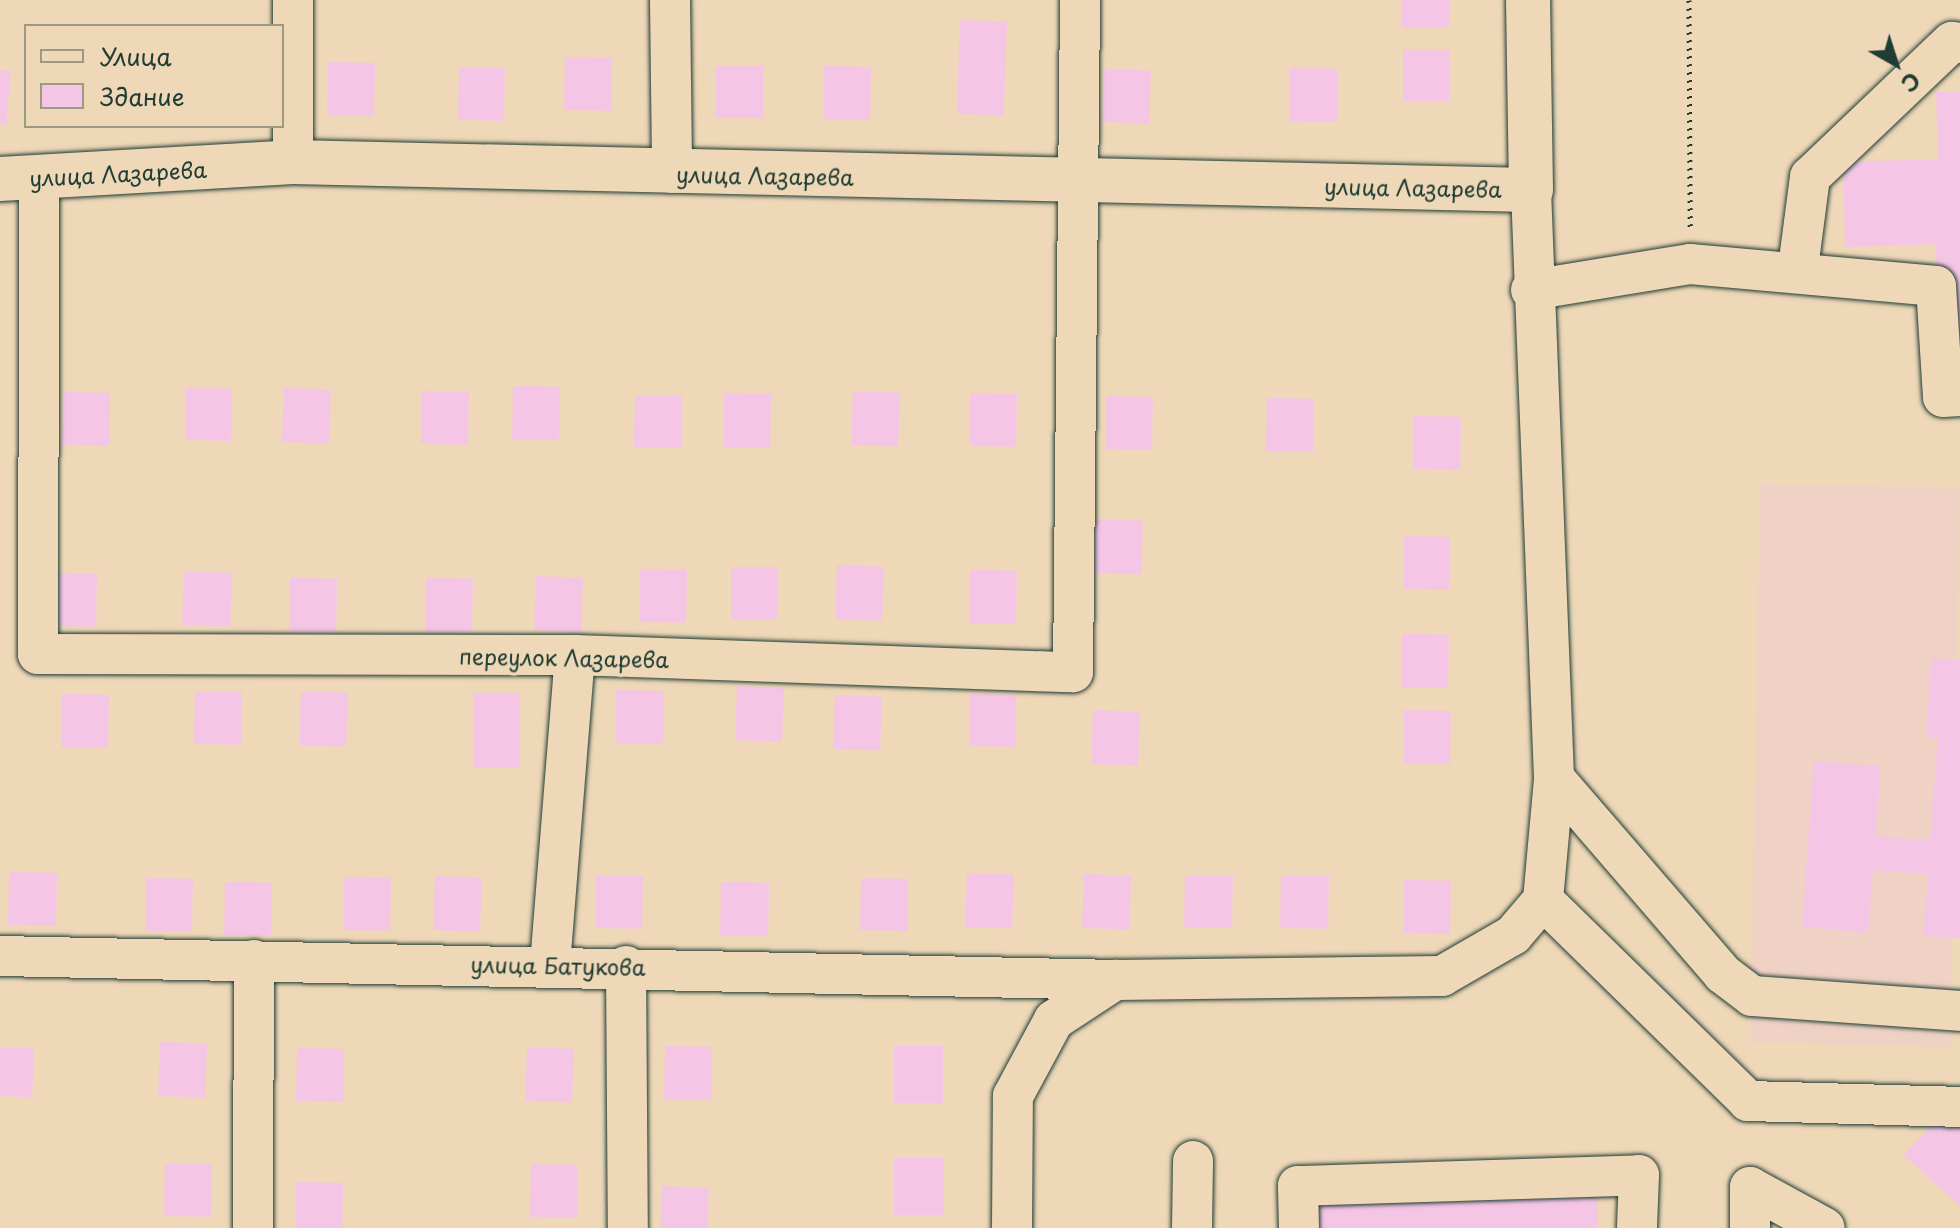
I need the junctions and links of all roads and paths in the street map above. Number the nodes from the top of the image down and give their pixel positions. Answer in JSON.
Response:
{"nodes":[{"id":1,"x":293,"y":0,"type":"edge"},
{"id":2,"x":670,"y":0,"type":"edge"},
{"id":3,"x":1080,"y":0,"type":"edge"},
{"id":4,"x":1528,"y":0,"type":"edge"},
{"id":5,"x":1689,"y":0,"type":"edge"},
{"id":6,"x":1960,"y":43,"type":"edge"},
{"id":7,"x":293,"y":162,"type":"junction"},
{"id":8,"x":672,"y":173,"type":"junction"},
{"id":9,"x":20,"y":179,"type":"edge"},
{"id":10,"x":1084,"y":181,"type":"junction"},
{"id":11,"x":1531,"y":190,"type":"junction"},
{"id":12,"x":1690,"y":264,"type":"junction"},
{"id":13,"x":1798,"y":268,"type":"junction"},
{"id":14,"x":1531,"y":290,"type":"junction"},
{"id":15,"x":1960,"y":396,"type":"edge"},
{"id":16,"x":575,"y":655,"type":"junction"},
{"id":17,"x":1554,"y":778,"type":"junction"},
{"id":18,"x":1543,"y":900,"type":"junction"},
{"id":19,"x":0,"y":956,"type":"edge"},
{"id":20,"x":254,"y":960,"type":"junction"},
{"id":21,"x":550,"y":965,"type":"junction"},
{"id":22,"x":626,"y":966,"type":"junction"},
{"id":23,"x":1115,"y":980,"type":"junction"},
{"id":24,"x":1960,"y":1011,"type":"edge"},
{"id":25,"x":1960,"y":1107,"type":"edge"},
{"id":26,"x":1193,"y":1161,"type":"dead end"},
{"id":27,"x":253,"y":1228,"type":"edge"},
{"id":28,"x":628,"y":1228,"type":"edge"},
{"id":29,"x":1012,"y":1228,"type":"edge"},
{"id":30,"x":1192,"y":1228,"type":"edge"},
{"id":31,"x":1299,"y":1228,"type":"edge"},
{"id":32,"x":1637,"y":1228,"type":"edge"},
{"id":33,"x":1750,"y":1228,"type":"edge"},
{"id":34,"x":1825,"y":1228,"type":"edge"}],
"edges":[{"from":1,"to":7,"type":"street"},
{"from":2,"to":8,"type":"street"},
{"from":3,"to":10,"type":"street"},
{"from":4,"to":11,"type":"main road"},
{"from":5,"to":12,"type":"path"},
{"from":6,"to":13,"type":"street"},
{"from":7,"to":8,"type":"main road","name":"улица Лазарева"},
{"from":7,"to":9,"type":"main road","name":"улица Лазарева"},
{"from":8,"to":10,"type":"main road","name":"улица Лазарева"},
{"from":9,"to":16,"type":"street","name":"переулок Лазарева"},
{"from":10,"to":11,"type":"main road","name":"улица Лазарева"},
{"from":10,"to":16,"type":"street","name":"переулок Лазарева"},
{"from":11,"to":14,"type":"street"},
{"from":12,"to":13,"type":"street"},
{"from":12,"to":14,"type":"street"},
{"from":13,"to":15,"type":"street"},
{"from":14,"to":17,"type":"street"},
{"from":16,"to":21,"type":"street"},
{"from":17,"to":18,"type":"street"},
{"from":17,"to":24,"type":"street"},
{"from":18,"to":23,"type":"street","name":"улица Батукова"},
{"from":18,"to":25,"type":"street"},
{"from":19,"to":20,"type":"street","name":"улица Батукова"},
{"from":20,"to":21,"type":"street","name":"улица Батукова"},
{"from":20,"to":27,"type":"street"},
{"from":21,"to":22,"type":"street","name":"улица Батукова"},
{"from":22,"to":23,"type":"street","name":"улица Батукова"},
{"from":22,"to":28,"type":"street"},
{"from":23,"to":29,"type":"street"},
{"from":26,"to":30,"type":"street"},
{"from":31,"to":32,"type":"street"},
{"from":33,"to":34,"type":"street"}]}
